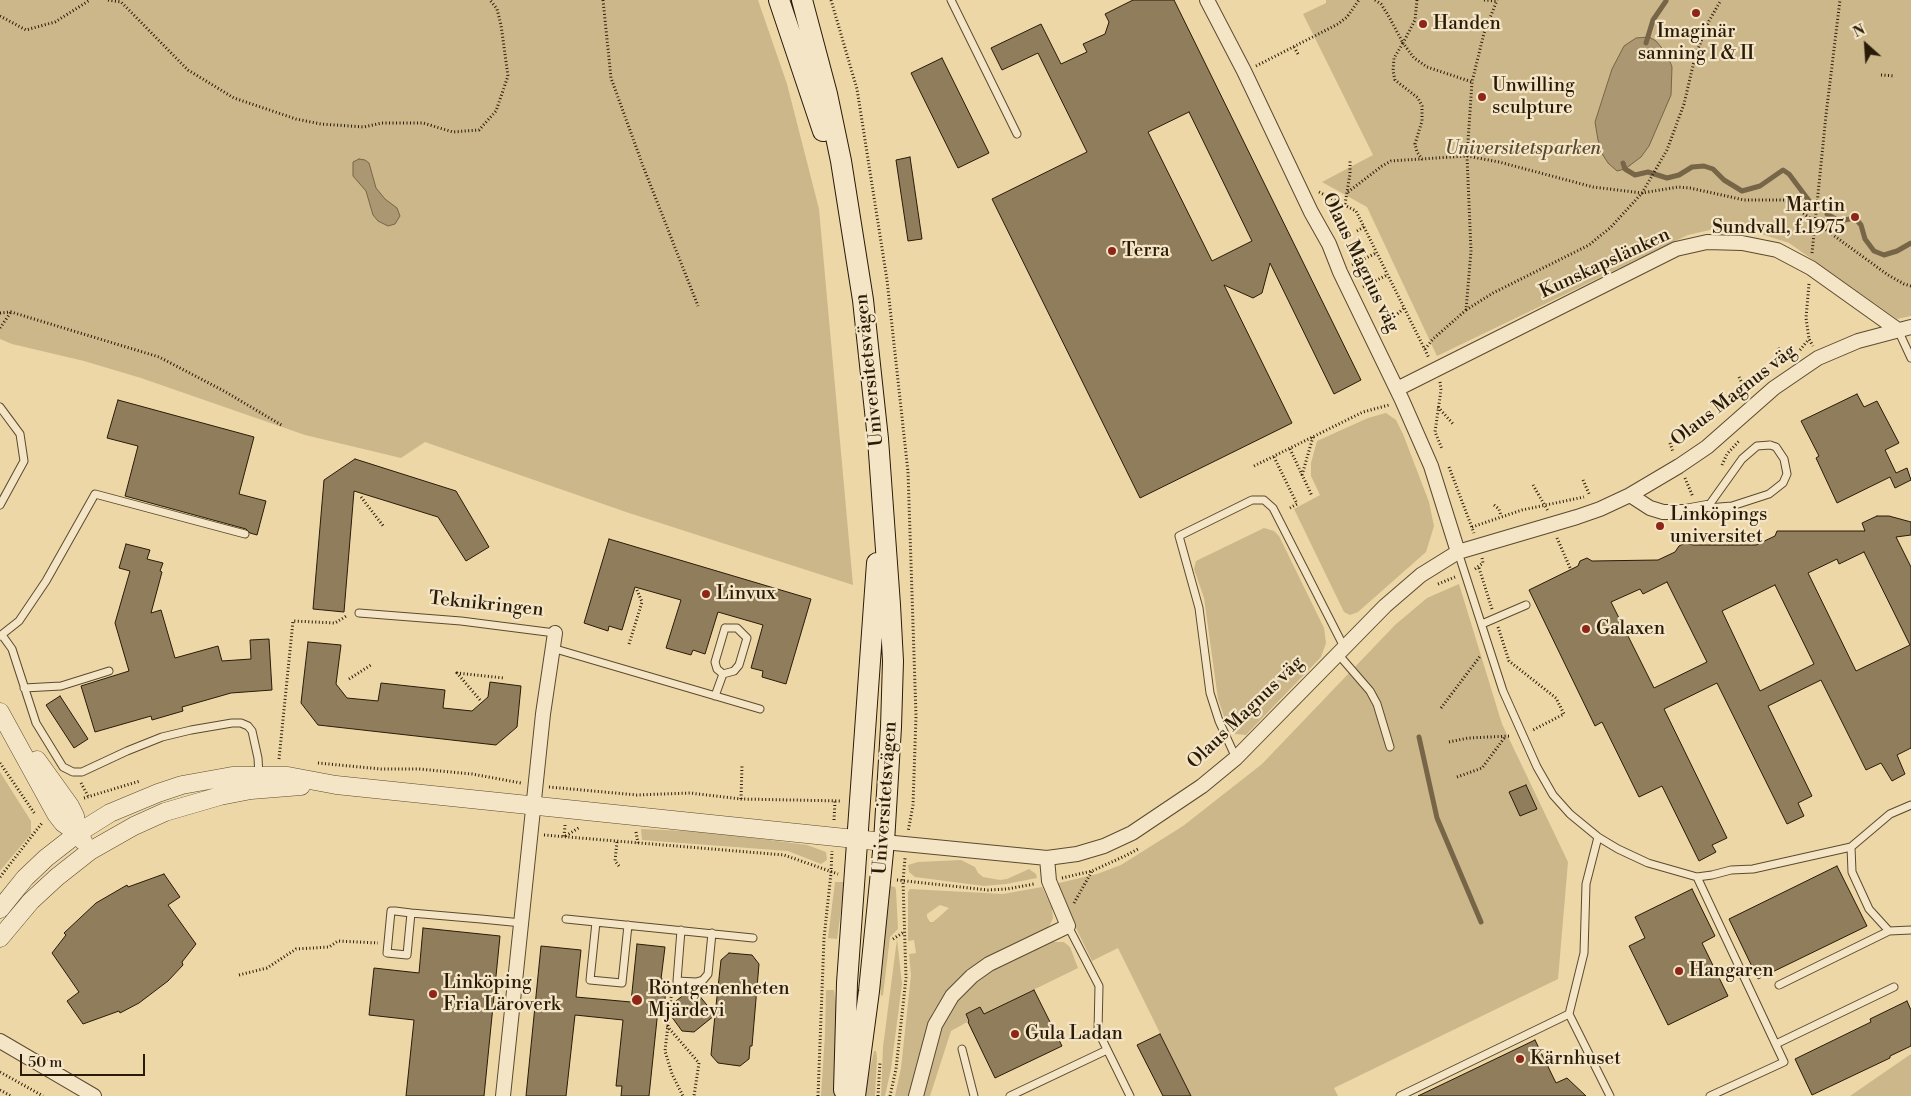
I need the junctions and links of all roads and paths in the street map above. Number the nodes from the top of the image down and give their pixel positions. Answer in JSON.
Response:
{"nodes":[{"id":1,"x":90,"y":0,"type":"edge"},
{"id":2,"x":108,"y":0,"type":"edge"},
{"id":3,"x":490,"y":0,"type":"edge"},
{"id":4,"x":603,"y":0,"type":"edge"},
{"id":5,"x":779,"y":0,"type":"edge"},
{"id":6,"x":802,"y":0,"type":"edge"},
{"id":7,"x":951,"y":0,"type":"edge"},
{"id":8,"x":1207,"y":0,"type":"edge"},
{"id":9,"x":1359,"y":0,"type":"edge"},
{"id":10,"x":1375,"y":0,"type":"edge"},
{"id":11,"x":1418,"y":0,"type":"edge"},
{"id":12,"x":1484,"y":0,"type":"edge"},
{"id":13,"x":1721,"y":0,"type":"edge"},
{"id":14,"x":1835,"y":0,"type":"edge"},
{"id":15,"x":1496,"y":1,"type":"edge"},
{"id":16,"x":1839,"y":2,"type":"edge"},
{"id":17,"x":0,"y":16,"type":"edge"},
{"id":18,"x":1403,"y":43,"type":"junction"},
{"id":19,"x":1294,"y":47,"type":"junction"},
{"id":20,"x":1298,"y":54,"type":"dead end"},
{"id":21,"x":1252,"y":57,"type":"dead end"},
{"id":22,"x":1256,"y":66,"type":"junction"},
{"id":23,"x":1260,"y":74,"type":"dead end"},
{"id":24,"x":1881,"y":75,"type":"dead end"},
{"id":25,"x":1895,"y":76,"type":"dead end"},
{"id":26,"x":1472,"y":82,"type":"junction"},
{"id":27,"x":1017,"y":134,"type":"dead end"},
{"id":28,"x":1467,"y":156,"type":"junction"},
{"id":29,"x":1350,"y":159,"type":"dead end"},
{"id":30,"x":1422,"y":159,"type":"junction"},
{"id":31,"x":1315,"y":186,"type":"dead end"},
{"id":32,"x":1348,"y":192,"type":"junction"},
{"id":33,"x":1642,"y":193,"type":"junction"},
{"id":34,"x":1345,"y":204,"type":"junction"},
{"id":35,"x":1816,"y":221,"type":"junction"},
{"id":36,"x":1364,"y":227,"type":"junction"},
{"id":37,"x":1357,"y":231,"type":"dead end"},
{"id":38,"x":854,"y":242,"type":"junction"},
{"id":39,"x":1376,"y":254,"type":"junction"},
{"id":40,"x":1352,"y":265,"type":"dead end"},
{"id":41,"x":1811,"y":268,"type":"junction"},
{"id":42,"x":1387,"y":275,"type":"junction"},
{"id":43,"x":1911,"y":286,"type":"edge"},
{"id":44,"x":1363,"y":288,"type":"dead end"},
{"id":45,"x":698,"y":306,"type":"dead end"},
{"id":46,"x":1404,"y":308,"type":"junction"},
{"id":47,"x":1466,"y":310,"type":"junction"},
{"id":48,"x":11,"y":312,"type":"junction"},
{"id":49,"x":0,"y":313,"type":"edge"},
{"id":50,"x":0,"y":328,"type":"edge"},
{"id":51,"x":1904,"y":329,"type":"edge"},
{"id":52,"x":1380,"y":330,"type":"dead end"},
{"id":53,"x":1809,"y":339,"type":"junction"},
{"id":54,"x":1778,"y":348,"type":"dead end"},
{"id":55,"x":1425,"y":349,"type":"junction"},
{"id":56,"x":1818,"y":358,"type":"junction"},
{"id":57,"x":1911,"y":358,"type":"edge"},
{"id":58,"x":1789,"y":359,"type":"junction"},
{"id":59,"x":1781,"y":365,"type":"dead end"},
{"id":60,"x":1434,"y":369,"type":"junction"},
{"id":61,"x":1753,"y":388,"type":"dead end"},
{"id":62,"x":1400,"y":394,"type":"junction"},
{"id":63,"x":1740,"y":400,"type":"dead end"},
{"id":64,"x":0,"y":407,"type":"edge"},
{"id":65,"x":1438,"y":407,"type":"junction"},
{"id":66,"x":1454,"y":425,"type":"dead end"},
{"id":67,"x":283,"y":426,"type":"dead end"},
{"id":68,"x":1314,"y":436,"type":"junction"},
{"id":69,"x":1670,"y":443,"type":"dead end"},
{"id":70,"x":1681,"y":447,"type":"dead end"},
{"id":71,"x":1290,"y":448,"type":"junction"},
{"id":72,"x":1674,"y":452,"type":"junction"},
{"id":73,"x":1667,"y":456,"type":"dead end"},
{"id":74,"x":1274,"y":457,"type":"junction"},
{"id":75,"x":1445,"y":458,"type":"dead end"},
{"id":76,"x":1254,"y":466,"type":"dead end"},
{"id":77,"x":1449,"y":466,"type":"dead end"},
{"id":78,"x":1302,"y":476,"type":"junction"},
{"id":79,"x":1583,"y":480,"type":"dead end"},
{"id":80,"x":1597,"y":493,"type":"dead end"},
{"id":81,"x":1630,"y":495,"type":"junction"},
{"id":82,"x":1312,"y":496,"type":"dead end"},
{"id":83,"x":1590,"y":496,"type":"junction"},
{"id":84,"x":362,"y":497,"type":"dead end"},
{"id":85,"x":882,"y":499,"type":"junction"},
{"id":86,"x":0,"y":505,"type":"edge"},
{"id":87,"x":1494,"y":505,"type":"dead end"},
{"id":88,"x":1290,"y":508,"type":"dead end"},
{"id":89,"x":1707,"y":508,"type":"junction"},
{"id":90,"x":1502,"y":516,"type":"junction"},
{"id":91,"x":1472,"y":527,"type":"junction"},
{"id":92,"x":384,"y":528,"type":"dead end"},
{"id":93,"x":245,"y":534,"type":"dead end"},
{"id":94,"x":1478,"y":546,"type":"junction"},
{"id":95,"x":1458,"y":552,"type":"junction"},
{"id":96,"x":1466,"y":573,"type":"junction"},
{"id":97,"x":1432,"y":588,"type":"dead end"},
{"id":98,"x":637,"y":590,"type":"dead end"},
{"id":99,"x":1526,"y":605,"type":"dead end"},
{"id":100,"x":359,"y":613,"type":"joint"},
{"id":101,"x":1482,"y":624,"type":"junction"},
{"id":102,"x":555,"y":633,"type":"joint"},
{"id":103,"x":1,"y":635,"type":"edge"},
{"id":104,"x":628,"y":644,"type":"dead end"},
{"id":105,"x":1488,"y":644,"type":"junction"},
{"id":106,"x":552,"y":648,"type":"junction"},
{"id":107,"x":1341,"y":651,"type":"junction"},
{"id":108,"x":1509,"y":661,"type":"dead end"},
{"id":109,"x":372,"y":665,"type":"dead end"},
{"id":110,"x":109,"y":671,"type":"dead end"},
{"id":111,"x":722,"y":674,"type":"junction"},
{"id":112,"x":504,"y":678,"type":"dead end"},
{"id":113,"x":349,"y":679,"type":"dead end"},
{"id":114,"x":24,"y":688,"type":"junction"},
{"id":115,"x":715,"y":696,"type":"junction"},
{"id":116,"x":480,"y":700,"type":"dead end"},
{"id":117,"x":1442,"y":708,"type":"dead end"},
{"id":118,"x":760,"y":709,"type":"dead end"},
{"id":119,"x":0,"y":712,"type":"edge"},
{"id":120,"x":1524,"y":734,"type":"junction"},
{"id":121,"x":1506,"y":737,"type":"junction"},
{"id":122,"x":1449,"y":742,"type":"dead end"},
{"id":123,"x":1390,"y":746,"type":"dead end"},
{"id":124,"x":1236,"y":758,"type":"junction"},
{"id":125,"x":279,"y":759,"type":"dead end"},
{"id":126,"x":0,"y":764,"type":"edge"},
{"id":127,"x":742,"y":765,"type":"dead end"},
{"id":128,"x":259,"y":775,"type":"junction"},
{"id":129,"x":1457,"y":778,"type":"dead end"},
{"id":130,"x":336,"y":785,"type":"junction"},
{"id":131,"x":235,"y":793,"type":"junction"},
{"id":132,"x":741,"y":799,"type":"dead end"},
{"id":133,"x":835,"y":801,"type":"dead end"},
{"id":134,"x":534,"y":805,"type":"junction"},
{"id":135,"x":1911,"y":805,"type":"edge"},
{"id":136,"x":41,"y":824,"type":"dead end"},
{"id":137,"x":636,"y":832,"type":"dead end"},
{"id":138,"x":78,"y":833,"type":"junction"},
{"id":139,"x":530,"y":834,"type":"junction"},
{"id":140,"x":833,"y":837,"type":"junction"},
{"id":141,"x":1598,"y":837,"type":"junction"},
{"id":142,"x":857,"y":839,"type":"junction"},
{"id":143,"x":617,"y":842,"type":"junction"},
{"id":144,"x":884,"y":842,"type":"junction"},
{"id":145,"x":638,"y":843,"type":"junction"},
{"id":146,"x":1144,"y":845,"type":"dead end"},
{"id":147,"x":1851,"y":847,"type":"junction"},
{"id":148,"x":90,"y":851,"type":"junction"},
{"id":149,"x":1046,"y":858,"type":"junction"},
{"id":150,"x":619,"y":866,"type":"dead end"},
{"id":151,"x":1092,"y":871,"type":"junction"},
{"id":152,"x":832,"y":873,"type":"junction"},
{"id":153,"x":855,"y":877,"type":"junction"},
{"id":154,"x":1697,"y":877,"type":"junction"},
{"id":155,"x":880,"y":879,"type":"junction"},
{"id":156,"x":1049,"y":881,"type":"junction"},
{"id":157,"x":0,"y":909,"type":"edge"},
{"id":158,"x":411,"y":913,"type":"junction"},
{"id":159,"x":566,"y":919,"type":"dead end"},
{"id":160,"x":596,"y":922,"type":"junction"},
{"id":161,"x":522,"y":923,"type":"junction"},
{"id":162,"x":1066,"y":923,"type":"junction"},
{"id":163,"x":628,"y":925,"type":"junction"},
{"id":164,"x":681,"y":930,"type":"junction"},
{"id":165,"x":1889,"y":930,"type":"junction"},
{"id":166,"x":1911,"y":930,"type":"edge"},
{"id":167,"x":712,"y":933,"type":"junction"},
{"id":168,"x":0,"y":938,"type":"edge"},
{"id":169,"x":753,"y":938,"type":"dead end"},
{"id":170,"x":388,"y":944,"type":"junction"},
{"id":171,"x":239,"y":974,"type":"dead end"},
{"id":172,"x":676,"y":981,"type":"junction"},
{"id":173,"x":1779,"y":986,"type":"dead end"},
{"id":174,"x":1894,"y":987,"type":"dead end"},
{"id":175,"x":1570,"y":1014,"type":"junction"},
{"id":176,"x":667,"y":1026,"type":"junction"},
{"id":177,"x":0,"y":1041,"type":"edge"},
{"id":178,"x":1776,"y":1044,"type":"junction"},
{"id":179,"x":962,"y":1049,"type":"dead end"},
{"id":180,"x":1107,"y":1050,"type":"junction"},
{"id":181,"x":0,"y":1072,"type":"edge"},
{"id":182,"x":0,"y":1090,"type":"edge"},
{"id":183,"x":11,"y":1096,"type":"edge"},
{"id":184,"x":42,"y":1096,"type":"edge"},
{"id":185,"x":94,"y":1096,"type":"edge"},
{"id":186,"x":503,"y":1096,"type":"edge"},
{"id":187,"x":683,"y":1096,"type":"edge"},
{"id":188,"x":694,"y":1096,"type":"edge"},
{"id":189,"x":818,"y":1096,"type":"edge"},
{"id":190,"x":844,"y":1096,"type":"edge"},
{"id":191,"x":855,"y":1096,"type":"edge"},
{"id":192,"x":916,"y":1096,"type":"edge"},
{"id":193,"x":974,"y":1096,"type":"edge"},
{"id":194,"x":1010,"y":1096,"type":"edge"},
{"id":195,"x":1130,"y":1096,"type":"edge"},
{"id":196,"x":1400,"y":1096,"type":"edge"},
{"id":197,"x":1610,"y":1096,"type":"edge"},
{"id":198,"x":1710,"y":1096,"type":"edge"}],
"edges":[{"from":1,"to":17,"type":"path"},
{"from":2,"to":3,"type":"path"},
{"from":4,"to":45,"type":"path"},
{"from":5,"to":38,"type":"main road","name":"Universitetsvägen"},
{"from":6,"to":38,"type":"main road","name":"Universitetsvägen"},
{"from":7,"to":27,"type":"lane"},
{"from":8,"to":62,"type":"street","name":"Olaus Magnus väg"},
{"from":9,"to":19,"type":"path"},
{"from":10,"to":18,"type":"path"},
{"from":11,"to":18,"type":"path"},
{"from":12,"to":15,"type":"path"},
{"from":13,"to":33,"type":"path"},
{"from":14,"to":16,"type":"path"},
{"from":15,"to":26,"type":"path"},
{"from":16,"to":35,"type":"path"},
{"from":18,"to":26,"type":"path"},
{"from":18,"to":30,"type":"path"},
{"from":19,"to":20,"type":"path"},
{"from":19,"to":22,"type":"path"},
{"from":21,"to":22,"type":"path"},
{"from":22,"to":23,"type":"path"},
{"from":24,"to":25,"type":"path"},
{"from":26,"to":28,"type":"path"},
{"from":28,"to":30,"type":"path"},
{"from":28,"to":33,"type":"path"},
{"from":28,"to":47,"type":"path"},
{"from":29,"to":32,"type":"path"},
{"from":30,"to":32,"type":"path"},
{"from":31,"to":34,"type":"path"},
{"from":32,"to":34,"type":"path"},
{"from":33,"to":35,"type":"path"},
{"from":33,"to":47,"type":"path"},
{"from":34,"to":36,"type":"path"},
{"from":35,"to":41,"type":"path"},
{"from":35,"to":43,"type":"path"},
{"from":36,"to":37,"type":"path"},
{"from":36,"to":39,"type":"path"},
{"from":38,"to":85,"type":"main road","name":"Universitetsvägen"},
{"from":39,"to":40,"type":"path"},
{"from":39,"to":42,"type":"path"},
{"from":41,"to":51,"type":"street","name":"Kunskapslänken"},
{"from":41,"to":53,"type":"path"},
{"from":41,"to":60,"type":"street","name":"Kunskapslänken"},
{"from":42,"to":44,"type":"path"},
{"from":42,"to":46,"type":"path"},
{"from":46,"to":52,"type":"path"},
{"from":46,"to":55,"type":"path"},
{"from":47,"to":55,"type":"path"},
{"from":48,"to":49,"type":"path"},
{"from":48,"to":50,"type":"path"},
{"from":48,"to":67,"type":"path"},
{"from":51,"to":56,"type":"street","name":"Olaus Magnus väg"},
{"from":51,"to":57,"type":"lane"},
{"from":53,"to":56,"type":"path"},
{"from":53,"to":58,"type":"path"},
{"from":54,"to":58,"type":"path"},
{"from":55,"to":60,"type":"path"},
{"from":56,"to":81,"type":"street","name":"Olaus Magnus väg"},
{"from":58,"to":59,"type":"path"},
{"from":60,"to":62,"type":"street","name":"Kunskapslänken"},
{"from":60,"to":65,"type":"path"},
{"from":61,"to":63,"type":"path"},
{"from":62,"to":68,"type":"path"},
{"from":62,"to":95,"type":"street","name":"Olaus Magnus väg"},
{"from":64,"to":86,"type":"lane"},
{"from":65,"to":66,"type":"path"},
{"from":65,"to":75,"type":"path"},
{"from":68,"to":71,"type":"path"},
{"from":68,"to":78,"type":"path"},
{"from":69,"to":72,"type":"path"},
{"from":70,"to":72,"type":"path"},
{"from":71,"to":74,"type":"path"},
{"from":71,"to":78,"type":"path"},
{"from":72,"to":73,"type":"path"},
{"from":74,"to":76,"type":"path"},
{"from":74,"to":88,"type":"path"},
{"from":77,"to":91,"type":"path"},
{"from":78,"to":82,"type":"path"},
{"from":79,"to":83,"type":"path"},
{"from":80,"to":83,"type":"path"},
{"from":81,"to":89,"type":"street"},
{"from":81,"to":94,"type":"street","name":"Olaus Magnus väg"},
{"from":83,"to":90,"type":"path"},
{"from":84,"to":92,"type":"path"},
{"from":85,"to":142,"type":"main road","name":"Universitetsvägen"},
{"from":85,"to":144,"type":"main road","name":"Universitetsvägen"},
{"from":87,"to":90,"type":"path"},
{"from":89,"to":89,"type":"lane"},
{"from":90,"to":91,"type":"path"},
{"from":91,"to":94,"type":"path"},
{"from":93,"to":103,"type":"lane"},
{"from":94,"to":95,"type":"street","name":"Olaus Magnus väg"},
{"from":94,"to":96,"type":"path"},
{"from":95,"to":96,"type":"lane","name":"Olaus Magnus väg"},
{"from":95,"to":107,"type":"street","name":"Olaus Magnus väg"},
{"from":96,"to":97,"type":"path"},
{"from":96,"to":101,"type":"lane","name":"Olaus Magnus väg"},
{"from":98,"to":104,"type":"path"},
{"from":99,"to":101,"type":"lane"},
{"from":100,"to":102,"type":"lane","name":"Teknikringen"},
{"from":100,"to":125,"type":"path"},
{"from":101,"to":105,"type":"lane","name":"Olaus Magnus väg"},
{"from":102,"to":106,"type":"street","name":"Teknikringen"},
{"from":103,"to":114,"type":"lane"},
{"from":105,"to":117,"type":"path"},
{"from":105,"to":120,"type":"lane","name":"Olaus Magnus väg"},
{"from":106,"to":115,"type":"lane"},
{"from":106,"to":134,"type":"street","name":"Teknikringen"},
{"from":107,"to":123,"type":"lane"},
{"from":107,"to":124,"type":"street","name":"Olaus Magnus väg"},
{"from":107,"to":124,"type":"lane"},
{"from":108,"to":120,"type":"path"},
{"from":109,"to":113,"type":"path"},
{"from":110,"to":114,"type":"lane"},
{"from":111,"to":111,"type":"lane"},
{"from":111,"to":115,"type":"lane"},
{"from":112,"to":116,"type":"path"},
{"from":114,"to":128,"type":"lane"},
{"from":115,"to":118,"type":"lane"},
{"from":119,"to":138,"type":"street"},
{"from":120,"to":121,"type":"path"},
{"from":120,"to":141,"type":"lane","name":"Olaus Magnus väg"},
{"from":121,"to":122,"type":"path"},
{"from":121,"to":129,"type":"path"},
{"from":124,"to":149,"type":"street","name":"Olaus Magnus väg"},
{"from":126,"to":136,"type":"path"},
{"from":127,"to":132,"type":"path"},
{"from":128,"to":130,"type":"street"},
{"from":128,"to":131,"type":"lane"},
{"from":128,"to":138,"type":"street"},
{"from":130,"to":131,"type":"street"},
{"from":130,"to":134,"type":"street"},
{"from":131,"to":148,"type":"street"},
{"from":133,"to":140,"type":"path"},
{"from":134,"to":139,"type":"street","name":"Teknikringen"},
{"from":134,"to":140,"type":"street"},
{"from":135,"to":147,"type":"lane"},
{"from":137,"to":145,"type":"path"},
{"from":138,"to":148,"type":"street"},
{"from":138,"to":157,"type":"street"},
{"from":139,"to":143,"type":"path"},
{"from":139,"to":161,"type":"street","name":"Teknikringen"},
{"from":140,"to":142,"type":"street"},
{"from":140,"to":152,"type":"path"},
{"from":141,"to":154,"type":"lane","name":"Olaus Magnus väg"},
{"from":141,"to":175,"type":"lane"},
{"from":142,"to":144,"type":"street","name":"Olaus Magnus väg"},
{"from":142,"to":153,"type":"main road","name":"Universitetsvägen"},
{"from":143,"to":145,"type":"path"},
{"from":143,"to":150,"type":"path"},
{"from":144,"to":149,"type":"street","name":"Olaus Magnus väg"},
{"from":144,"to":155,"type":"main road","name":"Universitetsvägen"},
{"from":145,"to":152,"type":"path"},
{"from":146,"to":151,"type":"path"},
{"from":147,"to":154,"type":"lane"},
{"from":147,"to":165,"type":"lane"},
{"from":148,"to":168,"type":"street"},
{"from":149,"to":156,"type":"street"},
{"from":151,"to":156,"type":"path"},
{"from":151,"to":162,"type":"path"},
{"from":152,"to":153,"type":"path"},
{"from":152,"to":189,"type":"path"},
{"from":153,"to":190,"type":"main road","name":"Universitetsvägen"},
{"from":154,"to":178,"type":"lane"},
{"from":155,"to":156,"type":"path"},
{"from":155,"to":191,"type":"main road","name":"Universitetsvägen"},
{"from":156,"to":162,"type":"street"},
{"from":158,"to":161,"type":"lane"},
{"from":158,"to":170,"type":"lane"},
{"from":158,"to":170,"type":"lane"},
{"from":159,"to":160,"type":"lane"},
{"from":160,"to":163,"type":"lane"},
{"from":160,"to":163,"type":"lane"},
{"from":161,"to":186,"type":"street","name":"Teknikringen"},
{"from":162,"to":180,"type":"lane"},
{"from":162,"to":192,"type":"street"},
{"from":163,"to":164,"type":"lane"},
{"from":164,"to":167,"type":"lane"},
{"from":164,"to":172,"type":"lane"},
{"from":165,"to":166,"type":"lane"},
{"from":165,"to":173,"type":"lane"},
{"from":167,"to":169,"type":"lane"},
{"from":167,"to":172,"type":"lane"},
{"from":170,"to":171,"type":"path"},
{"from":172,"to":176,"type":"path"},
{"from":174,"to":178,"type":"lane"},
{"from":175,"to":196,"type":"lane"},
{"from":175,"to":197,"type":"lane"},
{"from":176,"to":187,"type":"path"},
{"from":176,"to":188,"type":"path"},
{"from":177,"to":185,"type":"street"},
{"from":178,"to":198,"type":"lane"},
{"from":179,"to":193,"type":"lane"},
{"from":180,"to":194,"type":"lane"},
{"from":180,"to":195,"type":"lane"},
{"from":181,"to":184,"type":"path"},
{"from":182,"to":183,"type":"path"}]}
